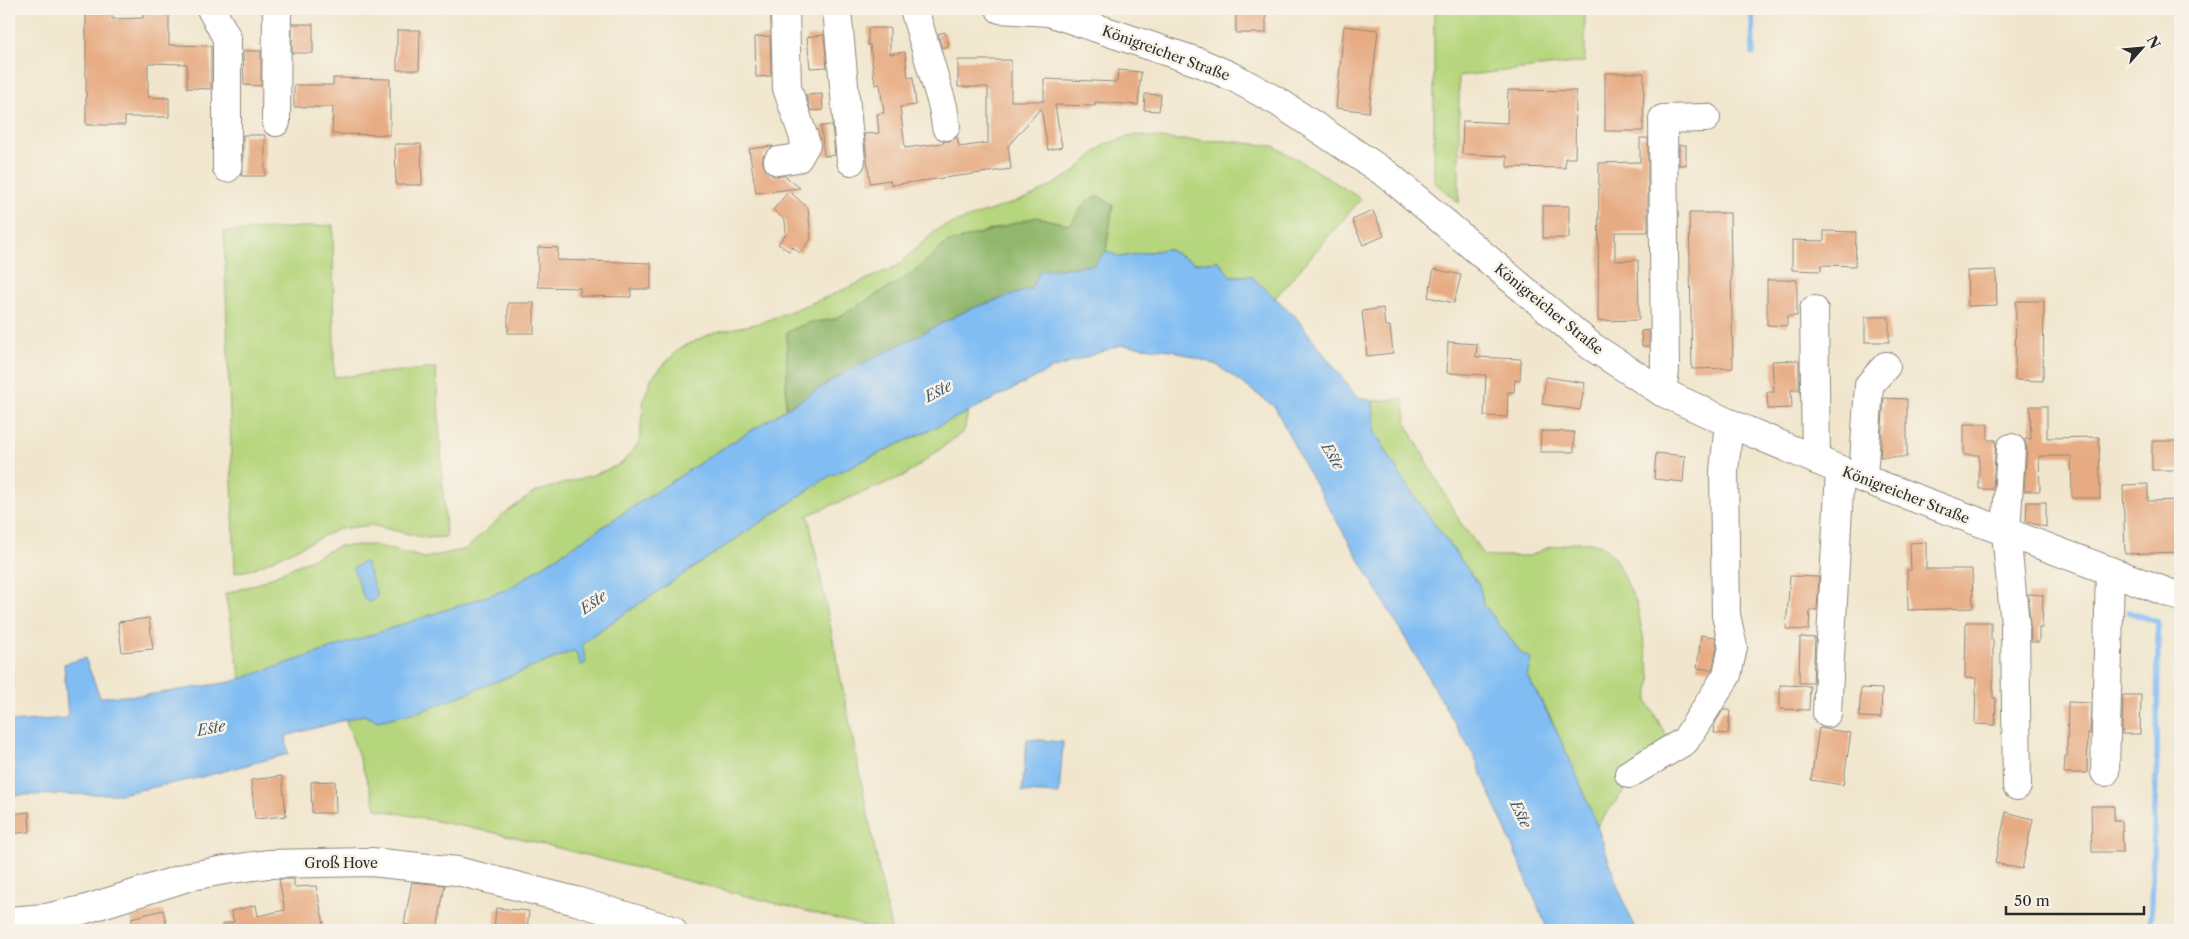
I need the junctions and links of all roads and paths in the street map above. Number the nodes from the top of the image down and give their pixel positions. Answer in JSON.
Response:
{"nodes":[{"id":1,"x":211,"y":9,"type":"edge"},
{"id":2,"x":278,"y":9,"type":"edge"},
{"id":3,"x":785,"y":9,"type":"edge"},
{"id":4,"x":837,"y":9,"type":"edge"},
{"id":5,"x":914,"y":9,"type":"edge"},
{"id":6,"x":1000,"y":9,"type":"edge"},
{"id":7,"x":1706,"y":118,"type":"dead end"},
{"id":8,"x":276,"y":122,"type":"dead end"},
{"id":9,"x":946,"y":126,"type":"dead end"},
{"id":10,"x":778,"y":161,"type":"dead end"},
{"id":11,"x":851,"y":161,"type":"dead end"},
{"id":12,"x":226,"y":168,"type":"dead end"},
{"id":13,"x":1814,"y":310,"type":"dead end"},
{"id":14,"x":1886,"y":366,"type":"dead end"},
{"id":15,"x":1662,"y":392,"type":"junction"},
{"id":16,"x":1729,"y":423,"type":"junction"},
{"id":17,"x":2011,"y":448,"type":"dead end"},
{"id":18,"x":1840,"y":469,"type":"junction"},
{"id":19,"x":2006,"y":533,"type":"junction"},
{"id":20,"x":2110,"y":572,"type":"junction"},
{"id":21,"x":2180,"y":598,"type":"edge"},
{"id":22,"x":1827,"y":713,"type":"dead end"},
{"id":23,"x":2105,"y":772,"type":"dead end"},
{"id":24,"x":1629,"y":774,"type":"dead end"},
{"id":25,"x":2017,"y":786,"type":"dead end"},
{"id":26,"x":9,"y":922,"type":"edge"},
{"id":27,"x":672,"y":930,"type":"edge"}],
"edges":[{"from":1,"to":12,"type":"street"},
{"from":2,"to":8,"type":"street"},
{"from":3,"to":10,"type":"street"},
{"from":4,"to":11,"type":"street"},
{"from":5,"to":9,"type":"street"},
{"from":6,"to":15,"type":"street","name":"Königreicher Straße"},
{"from":7,"to":15,"type":"street"},
{"from":13,"to":18,"type":"street"},
{"from":14,"to":18,"type":"street"},
{"from":15,"to":16,"type":"street","name":"Königreicher Straße"},
{"from":16,"to":18,"type":"street","name":"Königreicher Straße"},
{"from":16,"to":24,"type":"street"},
{"from":17,"to":19,"type":"street"},
{"from":18,"to":19,"type":"street","name":"Königreicher Straße"},
{"from":18,"to":22,"type":"street"},
{"from":19,"to":20,"type":"street","name":"Königreicher Straße"},
{"from":19,"to":25,"type":"street"},
{"from":20,"to":21,"type":"street","name":"Königreicher Straße"},
{"from":20,"to":23,"type":"street"},
{"from":26,"to":27,"type":"street","name":"Groß Hove"}]}
